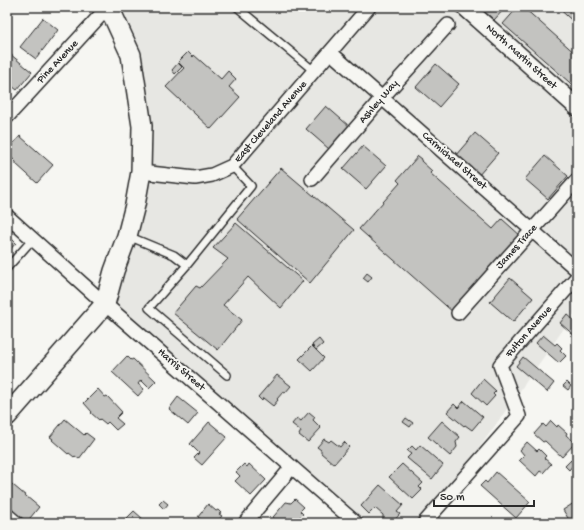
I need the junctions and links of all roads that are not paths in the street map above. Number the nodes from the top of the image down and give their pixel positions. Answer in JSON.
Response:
{"nodes":[{"id":1,"x":108,"y":7,"type":"edge"},
{"id":2,"x":237,"y":7,"type":"edge"},
{"id":3,"x":369,"y":7,"type":"edge"},
{"id":4,"x":465,"y":7,"type":"edge"},
{"id":5,"x":448,"y":25,"type":"dead end"},
{"id":6,"x":330,"y":52,"type":"junction"},
{"id":7,"x":314,"y":71,"type":"junction"},
{"id":8,"x":382,"y":98,"type":"junction"},
{"id":9,"x":577,"y":107,"type":"edge"},
{"id":10,"x":7,"y":117,"type":"edge"},
{"id":11,"x":232,"y":166,"type":"junction"},
{"id":12,"x":141,"y":172,"type":"junction"},
{"id":13,"x":312,"y":179,"type":"dead end"},
{"id":14,"x":577,"y":180,"type":"edge"},
{"id":15,"x":7,"y":216,"type":"edge"},
{"id":16,"x":532,"y":230,"type":"junction"},
{"id":17,"x":128,"y":236,"type":"junction"},
{"id":18,"x":33,"y":239,"type":"junction"},
{"id":19,"x":187,"y":265,"type":"junction"},
{"id":20,"x":7,"y":268,"type":"edge"},
{"id":21,"x":577,"y":270,"type":"edge"},
{"id":22,"x":577,"y":277,"type":"edge"},
{"id":23,"x":104,"y":304,"type":"junction"},
{"id":24,"x":458,"y":313,"type":"dead end"},
{"id":25,"x":227,"y":375,"type":"dead end"},
{"id":26,"x":7,"y":416,"type":"edge"},
{"id":27,"x":292,"y":467,"type":"junction"},
{"id":28,"x":7,"y":511,"type":"edge"},
{"id":29,"x":21,"y":523,"type":"edge"},
{"id":30,"x":245,"y":523,"type":"edge"},
{"id":31,"x":356,"y":523,"type":"edge"},
{"id":32,"x":424,"y":523,"type":"edge"}],
"edges":[{"from":1,"to":10,"type":"street","name":"Pine Avenue"},
{"from":1,"to":12,"type":"main road"},
{"from":2,"to":7,"type":"lane"},
{"from":3,"to":6,"type":"street","name":"East Cleveland Avenue"},
{"from":4,"to":9,"type":"street","name":"North Martin Street"},
{"from":5,"to":8,"type":"street","name":"Ashley Way"},
{"from":6,"to":7,"type":"street","name":"East Cleveland Avenue"},
{"from":6,"to":8,"type":"street","name":"Carmichael Street"},
{"from":7,"to":11,"type":"street","name":"East Cleveland Avenue"},
{"from":8,"to":13,"type":"street","name":"Ashley Way"},
{"from":8,"to":16,"type":"street","name":"Carmichael Street"},
{"from":11,"to":12,"type":"street","name":"East Cleveland Avenue"},
{"from":11,"to":19,"type":"lane"},
{"from":12,"to":17,"type":"main road"},
{"from":14,"to":16,"type":"street","name":"James Trace"},
{"from":15,"to":18,"type":"street","name":"Harris Street"},
{"from":16,"to":21,"type":"street","name":"Carmichael Street"},
{"from":16,"to":24,"type":"street","name":"James Trace"},
{"from":17,"to":19,"type":"lane"},
{"from":17,"to":23,"type":"main road"},
{"from":18,"to":20,"type":"lane"},
{"from":18,"to":23,"type":"street","name":"Harris Street"},
{"from":19,"to":25,"type":"lane"},
{"from":22,"to":32,"type":"street","name":"Fulton Avenue"},
{"from":23,"to":26,"type":"main road"},
{"from":23,"to":27,"type":"street","name":"Harris Street"},
{"from":27,"to":30,"type":"street"},
{"from":27,"to":31,"type":"street","name":"Harris Street"},
{"from":28,"to":29,"type":"lane"}]}
